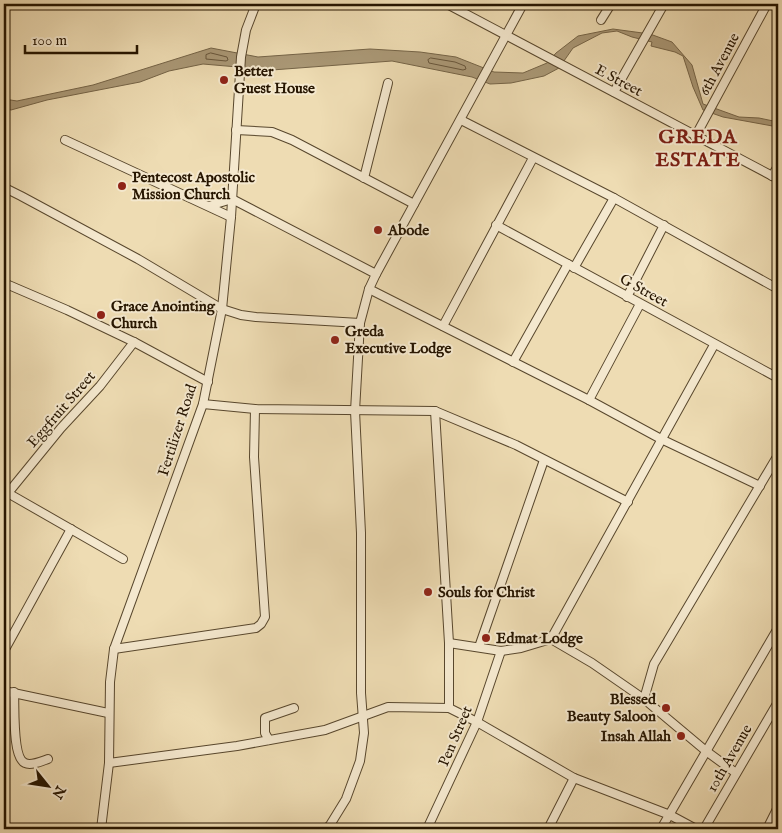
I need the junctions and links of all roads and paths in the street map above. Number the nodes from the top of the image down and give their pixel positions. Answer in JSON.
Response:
{"nodes":[{"id":1,"x":256,"y":4,"type":"edge"},
{"id":2,"x":446,"y":4,"type":"edge"},
{"id":3,"x":523,"y":4,"type":"edge"},
{"id":4,"x":611,"y":4,"type":"edge"},
{"id":5,"x":664,"y":4,"type":"edge"},
{"id":6,"x":767,"y":4,"type":"edge"},
{"id":7,"x":602,"y":20,"type":"dead end"},
{"id":8,"x":506,"y":36,"type":"junction"},
{"id":9,"x":388,"y":83,"type":"dead end"},
{"id":10,"x":614,"y":92,"type":"junction"},
{"id":11,"x":461,"y":120,"type":"junction"},
{"id":12,"x":236,"y":130,"type":"junction"},
{"id":13,"x":695,"y":137,"type":"junction"},
{"id":14,"x":65,"y":140,"type":"dead end"},
{"id":15,"x":533,"y":158,"type":"junction"},
{"id":16,"x":778,"y":166,"type":"edge"},
{"id":17,"x":364,"y":178,"type":"junction"},
{"id":18,"x":775,"y":178,"type":"edge"},
{"id":19,"x":4,"y":189,"type":"edge"},
{"id":20,"x":614,"y":198,"type":"junction"},
{"id":21,"x":232,"y":199,"type":"junction"},
{"id":22,"x":414,"y":204,"type":"junction"},
{"id":23,"x":209,"y":206,"type":"junction"},
{"id":24,"x":231,"y":216,"type":"junction"},
{"id":25,"x":496,"y":225,"type":"junction"},
{"id":26,"x":664,"y":226,"type":"junction"},
{"id":27,"x":571,"y":266,"type":"junction"},
{"id":28,"x":376,"y":274,"type":"junction"},
{"id":29,"x":4,"y":283,"type":"edge"},
{"id":30,"x":368,"y":289,"type":"junction"},
{"id":31,"x":778,"y":289,"type":"edge"},
{"id":32,"x":627,"y":297,"type":"junction"},
{"id":33,"x":640,"y":304,"type":"junction"},
{"id":34,"x":222,"y":309,"type":"junction"},
{"id":35,"x":360,"y":323,"type":"junction"},
{"id":36,"x":442,"y":326,"type":"junction"},
{"id":37,"x":134,"y":342,"type":"junction"},
{"id":38,"x":714,"y":344,"type":"junction"},
{"id":39,"x":513,"y":362,"type":"junction"},
{"id":40,"x":778,"y":378,"type":"edge"},
{"id":41,"x":208,"y":382,"type":"junction"},
{"id":42,"x":589,"y":400,"type":"junction"},
{"id":43,"x":203,"y":404,"type":"junction"},
{"id":44,"x":255,"y":409,"type":"junction"},
{"id":45,"x":435,"y":410,"type":"junction"},
{"id":46,"x":355,"y":411,"type":"junction"},
{"id":47,"x":661,"y":439,"type":"junction"},
{"id":48,"x":778,"y":454,"type":"edge"},
{"id":49,"x":544,"y":460,"type":"junction"},
{"id":50,"x":760,"y":486,"type":"junction"},
{"id":51,"x":6,"y":492,"type":"edge"},
{"id":52,"x":628,"y":502,"type":"junction"},
{"id":53,"x":71,"y":529,"type":"junction"},
{"id":54,"x":123,"y":559,"type":"dead end"},
{"id":55,"x":778,"y":628,"type":"edge"},
{"id":56,"x":551,"y":639,"type":"junction"},
{"id":57,"x":449,"y":643,"type":"junction"},
{"id":58,"x":479,"y":647,"type":"junction"},
{"id":59,"x":114,"y":649,"type":"junction"},
{"id":60,"x":4,"y":651,"type":"edge"},
{"id":61,"x":501,"y":651,"type":"junction"},
{"id":62,"x":4,"y":691,"type":"edge"},
{"id":63,"x":14,"y":692,"type":"junction"},
{"id":64,"x":644,"y":699,"type":"junction"},
{"id":65,"x":778,"y":702,"type":"edge"},
{"id":66,"x":294,"y":708,"type":"dead end"},
{"id":67,"x":449,"y":708,"type":"junction"},
{"id":68,"x":108,"y":712,"type":"junction"},
{"id":69,"x":362,"y":717,"type":"junction"},
{"id":70,"x":477,"y":722,"type":"junction"},
{"id":71,"x":269,"y":740,"type":"junction"},
{"id":72,"x":706,"y":751,"type":"junction"},
{"id":73,"x":48,"y":759,"type":"dead end"},
{"id":74,"x":109,"y":763,"type":"junction"},
{"id":75,"x":736,"y":773,"type":"junction"},
{"id":76,"x":574,"y":778,"type":"junction"},
{"id":77,"x":778,"y":807,"type":"edge"},
{"id":78,"x":670,"y":815,"type":"junction"},
{"id":79,"x":101,"y":829,"type":"edge"},
{"id":80,"x":326,"y":829,"type":"edge"},
{"id":81,"x":427,"y":829,"type":"edge"},
{"id":82,"x":548,"y":829,"type":"edge"},
{"id":83,"x":661,"y":829,"type":"edge"},
{"id":84,"x":696,"y":829,"type":"edge"},
{"id":85,"x":704,"y":829,"type":"edge"},
{"id":86,"x":767,"y":829,"type":"edge"}],
"edges":[{"from":1,"to":12,"type":"street","name":"Fertilizer Road"},
{"from":2,"to":8,"type":"street","name":"E Street"},
{"from":3,"to":8,"type":"street"},
{"from":4,"to":7,"type":"street"},
{"from":5,"to":10,"type":"street"},
{"from":6,"to":13,"type":"street","name":"6th Avenue"},
{"from":8,"to":10,"type":"street","name":"E Street"},
{"from":8,"to":11,"type":"street"},
{"from":9,"to":17,"type":"street"},
{"from":10,"to":13,"type":"street","name":"E Street"},
{"from":11,"to":15,"type":"street"},
{"from":11,"to":22,"type":"street"},
{"from":12,"to":17,"type":"street"},
{"from":12,"to":21,"type":"street","name":"Fertilizer Road"},
{"from":13,"to":18,"type":"street","name":"E Street"},
{"from":14,"to":23,"type":"street"},
{"from":15,"to":20,"type":"street"},
{"from":15,"to":25,"type":"street"},
{"from":16,"to":18,"type":"street"},
{"from":17,"to":22,"type":"street"},
{"from":19,"to":34,"type":"street"},
{"from":20,"to":26,"type":"street"},
{"from":20,"to":27,"type":"street"},
{"from":21,"to":23,"type":"street"},
{"from":21,"to":24,"type":"street","name":"Fertilizer Road"},
{"from":21,"to":28,"type":"street"},
{"from":22,"to":28,"type":"street"},
{"from":23,"to":24,"type":"street"},
{"from":24,"to":34,"type":"street","name":"Fertilizer Road"},
{"from":25,"to":27,"type":"street","name":"G Street"},
{"from":25,"to":36,"type":"street"},
{"from":26,"to":31,"type":"street"},
{"from":26,"to":32,"type":"street"},
{"from":27,"to":32,"type":"street","name":"G Street"},
{"from":27,"to":39,"type":"street"},
{"from":28,"to":30,"type":"street"},
{"from":29,"to":37,"type":"street"},
{"from":30,"to":35,"type":"street"},
{"from":30,"to":36,"type":"street"},
{"from":32,"to":33,"type":"street","name":"G Street"},
{"from":33,"to":38,"type":"street","name":"G Street"},
{"from":33,"to":42,"type":"street"},
{"from":34,"to":35,"type":"street"},
{"from":34,"to":41,"type":"street","name":"Fertilizer Road"},
{"from":35,"to":46,"type":"street"},
{"from":36,"to":39,"type":"street"},
{"from":37,"to":41,"type":"street"},
{"from":37,"to":51,"type":"street","name":"Eggfruit Street"},
{"from":38,"to":40,"type":"street","name":"G Street"},
{"from":38,"to":47,"type":"street"},
{"from":39,"to":42,"type":"street"},
{"from":41,"to":43,"type":"street","name":"Fertilizer Road"},
{"from":42,"to":47,"type":"street"},
{"from":43,"to":44,"type":"street"},
{"from":43,"to":59,"type":"street","name":"Fertilizer Road"},
{"from":44,"to":46,"type":"street"},
{"from":44,"to":59,"type":"street"},
{"from":45,"to":46,"type":"street"},
{"from":45,"to":49,"type":"street"},
{"from":45,"to":57,"type":"street"},
{"from":46,"to":69,"type":"street"},
{"from":47,"to":50,"type":"street"},
{"from":47,"to":52,"type":"street"},
{"from":48,"to":50,"type":"street"},
{"from":49,"to":52,"type":"street"},
{"from":49,"to":58,"type":"street"},
{"from":50,"to":64,"type":"street"},
{"from":51,"to":53,"type":"street"},
{"from":52,"to":56,"type":"street"},
{"from":53,"to":54,"type":"street"},
{"from":53,"to":60,"type":"street"},
{"from":55,"to":72,"type":"street"},
{"from":56,"to":61,"type":"street"},
{"from":56,"to":64,"type":"street"},
{"from":57,"to":58,"type":"street"},
{"from":57,"to":67,"type":"street"},
{"from":58,"to":61,"type":"street"},
{"from":59,"to":68,"type":"street","name":"Fertilizer Road"},
{"from":61,"to":70,"type":"street","name":"Pen Street"},
{"from":62,"to":63,"type":"street"},
{"from":63,"to":68,"type":"street"},
{"from":63,"to":73,"type":"street"},
{"from":64,"to":72,"type":"street"},
{"from":65,"to":75,"type":"street","name":"10th Avenue"},
{"from":66,"to":71,"type":"street"},
{"from":67,"to":69,"type":"street"},
{"from":67,"to":70,"type":"street"},
{"from":68,"to":74,"type":"street","name":"Fertilizer Road"},
{"from":69,"to":71,"type":"street"},
{"from":69,"to":80,"type":"street"},
{"from":70,"to":76,"type":"street"},
{"from":70,"to":81,"type":"street","name":"Pen Street"},
{"from":71,"to":74,"type":"street"},
{"from":72,"to":75,"type":"street"},
{"from":72,"to":78,"type":"street"},
{"from":74,"to":79,"type":"street","name":"Fertilizer Road"},
{"from":75,"to":85,"type":"street","name":"10th Avenue"},
{"from":76,"to":78,"type":"street"},
{"from":76,"to":82,"type":"street"},
{"from":77,"to":86,"type":"street"},
{"from":78,"to":83,"type":"street"},
{"from":78,"to":84,"type":"street"}]}
